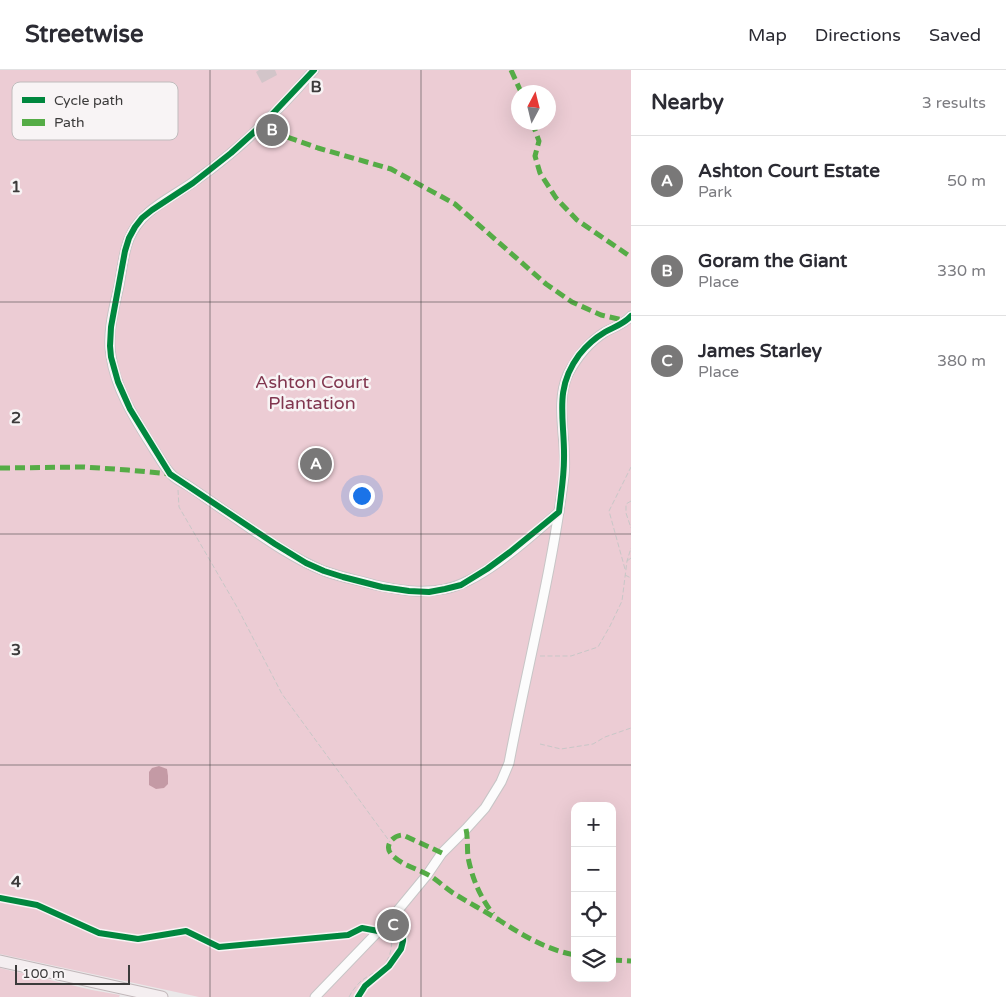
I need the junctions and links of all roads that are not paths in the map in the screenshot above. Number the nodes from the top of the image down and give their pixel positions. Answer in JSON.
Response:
{"nodes":[{"id":1,"x":314,"y":70,"type":"edge"},
{"id":2,"x":630,"y":318,"type":"edge"},
{"id":3,"x":558,"y":512,"type":"junction"},
{"id":4,"x":0,"y":961,"type":"edge"},
{"id":5,"x":162,"y":997,"type":"edge"},
{"id":6,"x":315,"y":997,"type":"edge"}],
"edges":[{"from":1,"to":3,"type":"lane"},
{"from":2,"to":3,"type":"lane"},
{"from":3,"to":6,"type":"lane"},
{"from":4,"to":5,"type":"main road"}]}
